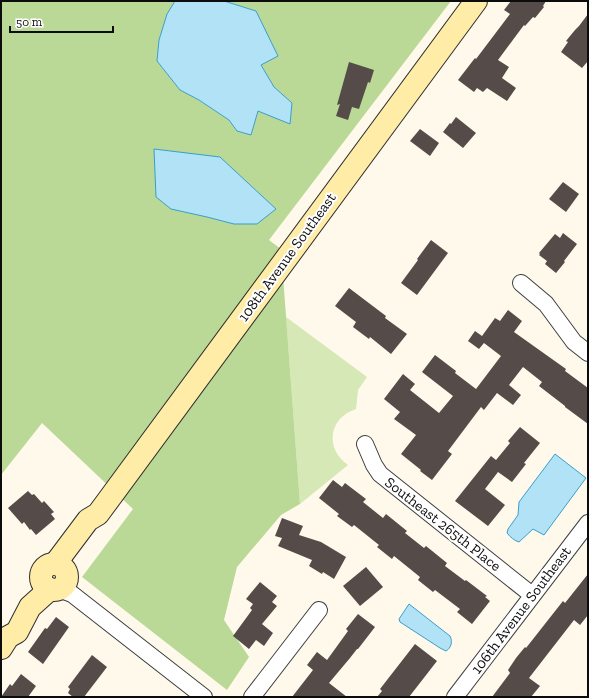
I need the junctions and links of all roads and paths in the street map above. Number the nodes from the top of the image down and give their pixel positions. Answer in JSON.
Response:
{"nodes":[{"id":1,"x":476,"y":1,"type":"edge"},
{"id":2,"x":520,"y":283,"type":"dead end"},
{"id":3,"x":588,"y":353,"type":"edge"},
{"id":4,"x":365,"y":444,"type":"dead end"},
{"id":5,"x":588,"y":523,"type":"edge"},
{"id":6,"x":58,"y":581,"type":"junction"},
{"id":7,"x":532,"y":595,"type":"junction"},
{"id":8,"x":320,"y":610,"type":"dead end"},
{"id":9,"x":4,"y":643,"type":"edge"},
{"id":10,"x":204,"y":697,"type":"edge"},
{"id":11,"x":252,"y":697,"type":"edge"},
{"id":12,"x":454,"y":697,"type":"edge"}],
"edges":[{"from":1,"to":6,"type":"street","name":"108th Avenue Southeast"},
{"from":2,"to":3,"type":"street"},
{"from":4,"to":7,"type":"street","name":"Southeast 265th Place"},
{"from":5,"to":7,"type":"street","name":"106th Avenue Southeast"},
{"from":6,"to":9,"type":"street","name":"108th Avenue Southeast"},
{"from":6,"to":10,"type":"street"},
{"from":7,"to":12,"type":"street","name":"106th Avenue Southeast"},
{"from":8,"to":11,"type":"street"}]}
